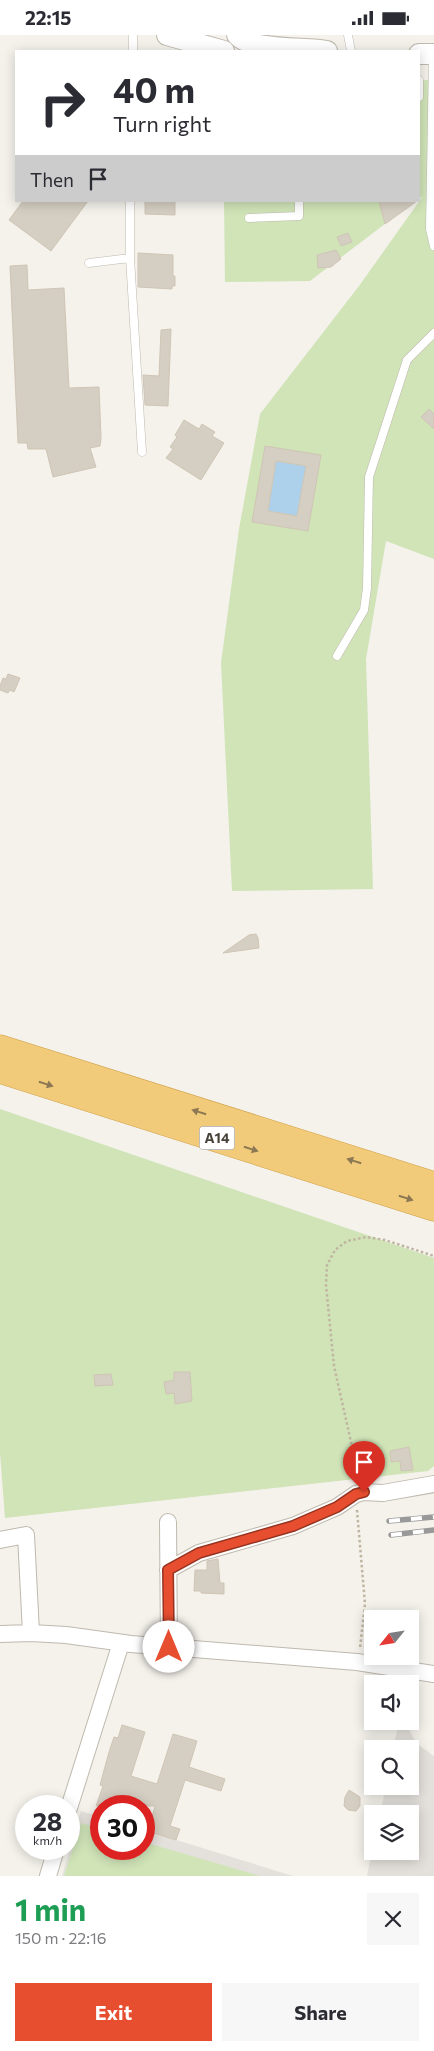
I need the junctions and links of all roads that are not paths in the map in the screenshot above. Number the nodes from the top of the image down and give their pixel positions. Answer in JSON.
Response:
{"nodes":[{"id":1,"x":133,"y":35,"type":"edge"},
{"id":2,"x":167,"y":35,"type":"edge"},
{"id":3,"x":237,"y":35,"type":"edge"},
{"id":4,"x":348,"y":35,"type":"edge"},
{"id":5,"x":133,"y":50,"type":"edge"},
{"id":6,"x":220,"y":50,"type":"edge"},
{"id":7,"x":321,"y":50,"type":"edge"},
{"id":8,"x":351,"y":50,"type":"edge"},
{"id":9,"x":429,"y":54,"type":"edge"},
{"id":10,"x":130,"y":202,"type":"edge"},
{"id":11,"x":299,"y":202,"type":"edge"},
{"id":12,"x":249,"y":218,"type":"dead end"},
{"id":13,"x":434,"y":246,"type":"edge"},
{"id":14,"x":130,"y":258,"type":"junction"},
{"id":15,"x":89,"y":263,"type":"dead end"},
{"id":16,"x":434,"y":333,"type":"edge"},
{"id":17,"x":142,"y":452,"type":"dead end"},
{"id":18,"x":337,"y":656,"type":"dead end"},
{"id":19,"x":0,"y":1049,"type":"edge"},
{"id":20,"x":0,"y":1069,"type":"edge"},
{"id":21,"x":434,"y":1186,"type":"edge"},
{"id":22,"x":434,"y":1207,"type":"edge"},
{"id":23,"x":434,"y":1485,"type":"edge"},
{"id":24,"x":168,"y":1522,"type":"dead end"},
{"id":25,"x":0,"y":1540,"type":"edge"},
{"id":26,"x":168,"y":1570,"type":"junction"},
{"id":27,"x":31,"y":1633,"type":"junction"},
{"id":28,"x":0,"y":1634,"type":"edge"},
{"id":29,"x":121,"y":1643,"type":"junction"},
{"id":30,"x":169,"y":1647,"type":"junction"},
{"id":31,"x":434,"y":1674,"type":"edge"},
{"id":32,"x":73,"y":1795,"type":"edge"},
{"id":33,"x":53,"y":1860,"type":"edge"},
{"id":34,"x":48,"y":1876,"type":"edge"}],
"edges":[{"from":1,"to":5,"type":"lane"},
{"from":2,"to":6,"type":"street"},
{"from":3,"to":7,"type":"street"},
{"from":4,"to":8,"type":"lane"},
{"from":9,"to":13,"type":"lane"},
{"from":10,"to":14,"type":"lane"},
{"from":11,"to":12,"type":"lane"},
{"from":14,"to":15,"type":"lane"},
{"from":14,"to":17,"type":"lane"},
{"from":16,"to":18,"type":"lane"},
{"from":21,"to":19,"type":"highway","number":"A14","one_way":true},
{"from":20,"to":22,"type":"highway","number":"A14","one_way":true},
{"from":23,"to":26,"type":"street"},
{"from":24,"to":26,"type":"street"},
{"from":25,"to":27,"type":"street"},
{"from":26,"to":30,"type":"street"},
{"from":27,"to":28,"type":"street"},
{"from":27,"to":29,"type":"street"},
{"from":29,"to":30,"type":"street"},
{"from":29,"to":32,"type":"street"},
{"from":30,"to":31,"type":"street"},
{"from":33,"to":34,"type":"street"}]}
